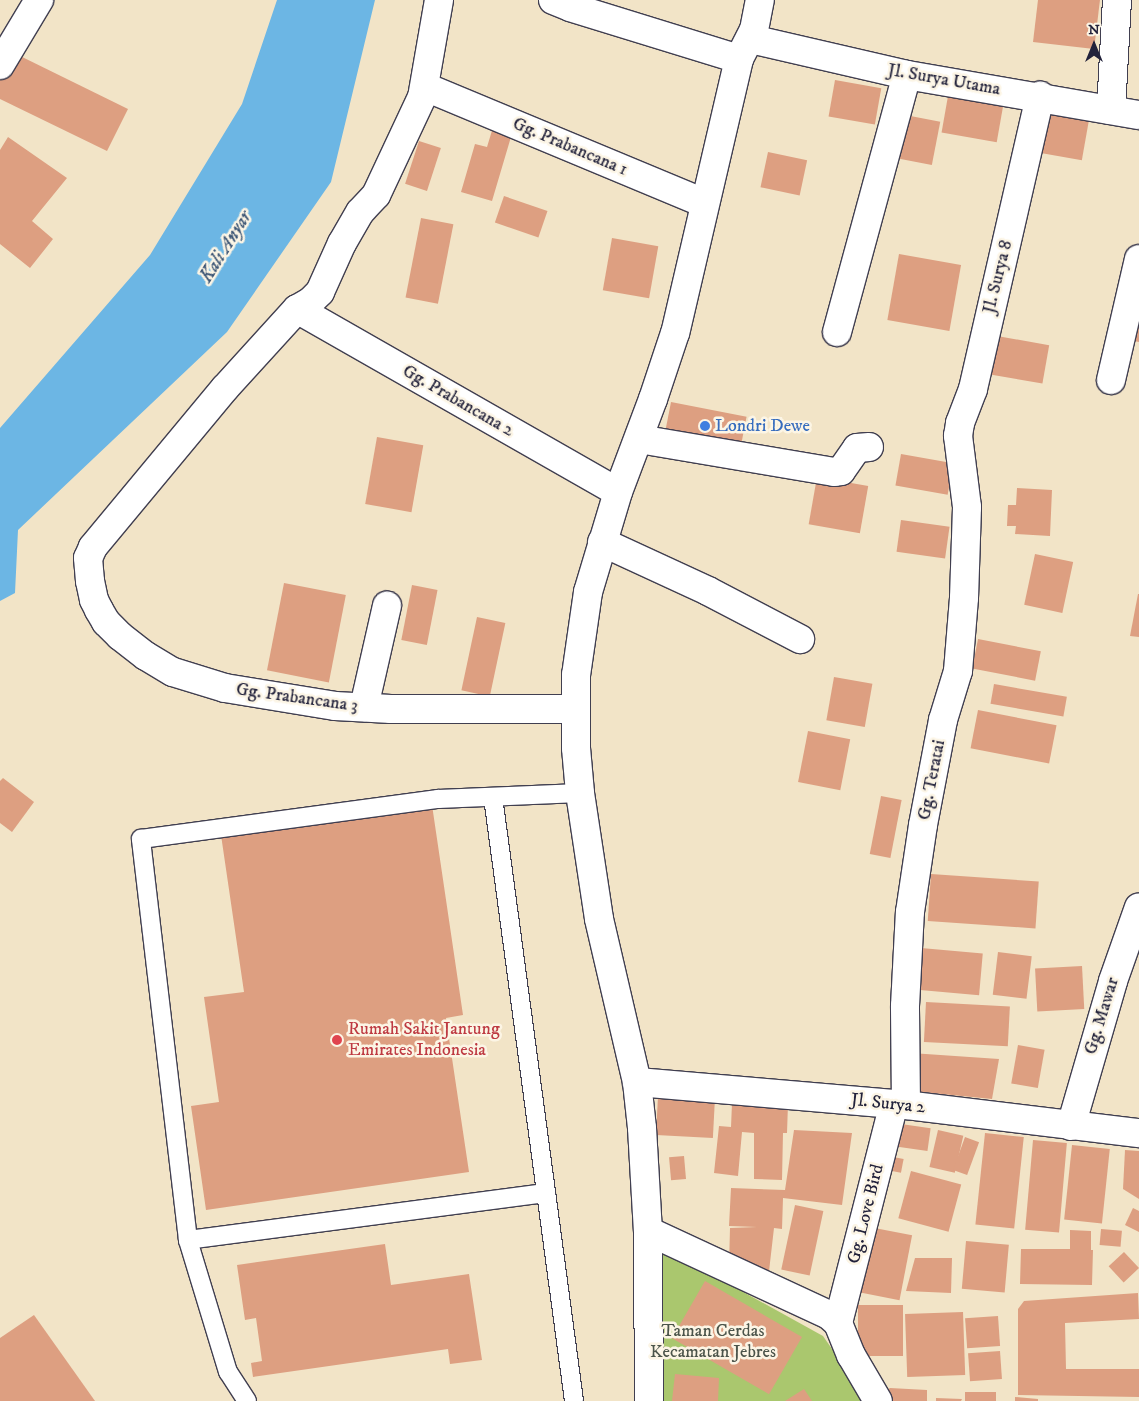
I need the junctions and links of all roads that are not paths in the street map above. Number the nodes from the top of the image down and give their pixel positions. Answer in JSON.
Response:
{"nodes":[{"id":1,"x":439,"y":0,"type":"edge"},
{"id":2,"x":553,"y":0,"type":"edge"},
{"id":3,"x":760,"y":0,"type":"edge"},
{"id":4,"x":1117,"y":0,"type":"edge"},
{"id":5,"x":36,"y":1,"type":"edge"},
{"id":6,"x":745,"y":49,"type":"junction"},
{"id":7,"x":0,"y":65,"type":"edge"},
{"id":8,"x":907,"y":75,"type":"junction"},
{"id":9,"x":435,"y":91,"type":"dead end"},
{"id":10,"x":1040,"y":96,"type":"junction"},
{"id":11,"x":1111,"y":110,"type":"junction"},
{"id":12,"x":1139,"y":114,"type":"edge"},
{"id":13,"x":704,"y":203,"type":"junction"},
{"id":14,"x":1139,"y":260,"type":"edge"},
{"id":15,"x":298,"y":309,"type":"junction"},
{"id":16,"x":837,"y":332,"type":"dead end"},
{"id":17,"x":1111,"y":380,"type":"dead end"},
{"id":18,"x":639,"y":439,"type":"junction"},
{"id":19,"x":869,"y":447,"type":"dead end"},
{"id":20,"x":961,"y":457,"type":"joint"},
{"id":21,"x":618,"y":492,"type":"junction"},
{"id":22,"x":602,"y":542,"type":"junction"},
{"id":23,"x":386,"y":606,"type":"dead end"},
{"id":24,"x":800,"y":639,"type":"dead end"},
{"id":25,"x":364,"y":707,"type":"junction"},
{"id":26,"x":574,"y":709,"type":"junction"},
{"id":27,"x":580,"y":792,"type":"junction"},
{"id":28,"x":493,"y":797,"type":"junction"},
{"id":29,"x":1139,"y":908,"type":"edge"},
{"id":30,"x":636,"y":1082,"type":"junction"},
{"id":31,"x":900,"y":1105,"type":"junction"},
{"id":32,"x":1071,"y":1126,"type":"junction"},
{"id":33,"x":1139,"y":1134,"type":"edge"},
{"id":34,"x":546,"y":1193,"type":"junction"},
{"id":35,"x":648,"y":1231,"type":"junction"},
{"id":36,"x":188,"y":1240,"type":"junction"},
{"id":37,"x":838,"y":1323,"type":"junction"},
{"id":38,"x":247,"y":1401,"type":"edge"},
{"id":39,"x":574,"y":1401,"type":"edge"},
{"id":40,"x":649,"y":1401,"type":"edge"},
{"id":41,"x":878,"y":1401,"type":"edge"}],
"edges":[{"from":1,"to":15,"type":"street"},
{"from":2,"to":6,"type":"street","name":"Jl. Surya Utama"},
{"from":3,"to":6,"type":"street"},
{"from":4,"to":11,"type":"street"},
{"from":5,"to":7,"type":"street"},
{"from":6,"to":8,"type":"street","name":"Jl. Surya Utama"},
{"from":6,"to":13,"type":"street"},
{"from":8,"to":10,"type":"street","name":"Jl. Surya Utama"},
{"from":8,"to":16,"type":"street"},
{"from":9,"to":13,"type":"street","name":"Gg. Prabancana 1"},
{"from":10,"to":11,"type":"street","name":"Jl. Surya Utama"},
{"from":10,"to":20,"type":"street","name":"Jl. Surya 8"},
{"from":11,"to":12,"type":"street","name":"Jl. Surya Utama"},
{"from":13,"to":18,"type":"street"},
{"from":14,"to":17,"type":"street"},
{"from":15,"to":21,"type":"street","name":"Gg. Prabancana 2"},
{"from":15,"to":25,"type":"street","name":"Gg. Prabancana 3"},
{"from":18,"to":19,"type":"street"},
{"from":18,"to":21,"type":"street"},
{"from":20,"to":31,"type":"street","name":"Gg. Teratai"},
{"from":21,"to":22,"type":"street"},
{"from":22,"to":24,"type":"street"},
{"from":22,"to":26,"type":"street"},
{"from":23,"to":25,"type":"street"},
{"from":25,"to":26,"type":"street","name":"Gg. Prabancana 3"},
{"from":26,"to":27,"type":"street"},
{"from":27,"to":28,"type":"lane"},
{"from":27,"to":30,"type":"street"},
{"from":28,"to":34,"type":"lane"},
{"from":28,"to":36,"type":"lane"},
{"from":29,"to":32,"type":"street","name":"Gg. Mawar"},
{"from":30,"to":31,"type":"street","name":"Jl. Surya 2"},
{"from":30,"to":35,"type":"street"},
{"from":31,"to":32,"type":"street","name":"Jl. Surya 2"},
{"from":31,"to":37,"type":"street","name":"Gg. Love Bird"},
{"from":32,"to":33,"type":"street","name":"Jl. Surya 2"},
{"from":34,"to":36,"type":"lane"},
{"from":34,"to":39,"type":"lane"},
{"from":35,"to":37,"type":"street"},
{"from":35,"to":40,"type":"street"},
{"from":36,"to":38,"type":"lane"},
{"from":37,"to":41,"type":"street"}]}
